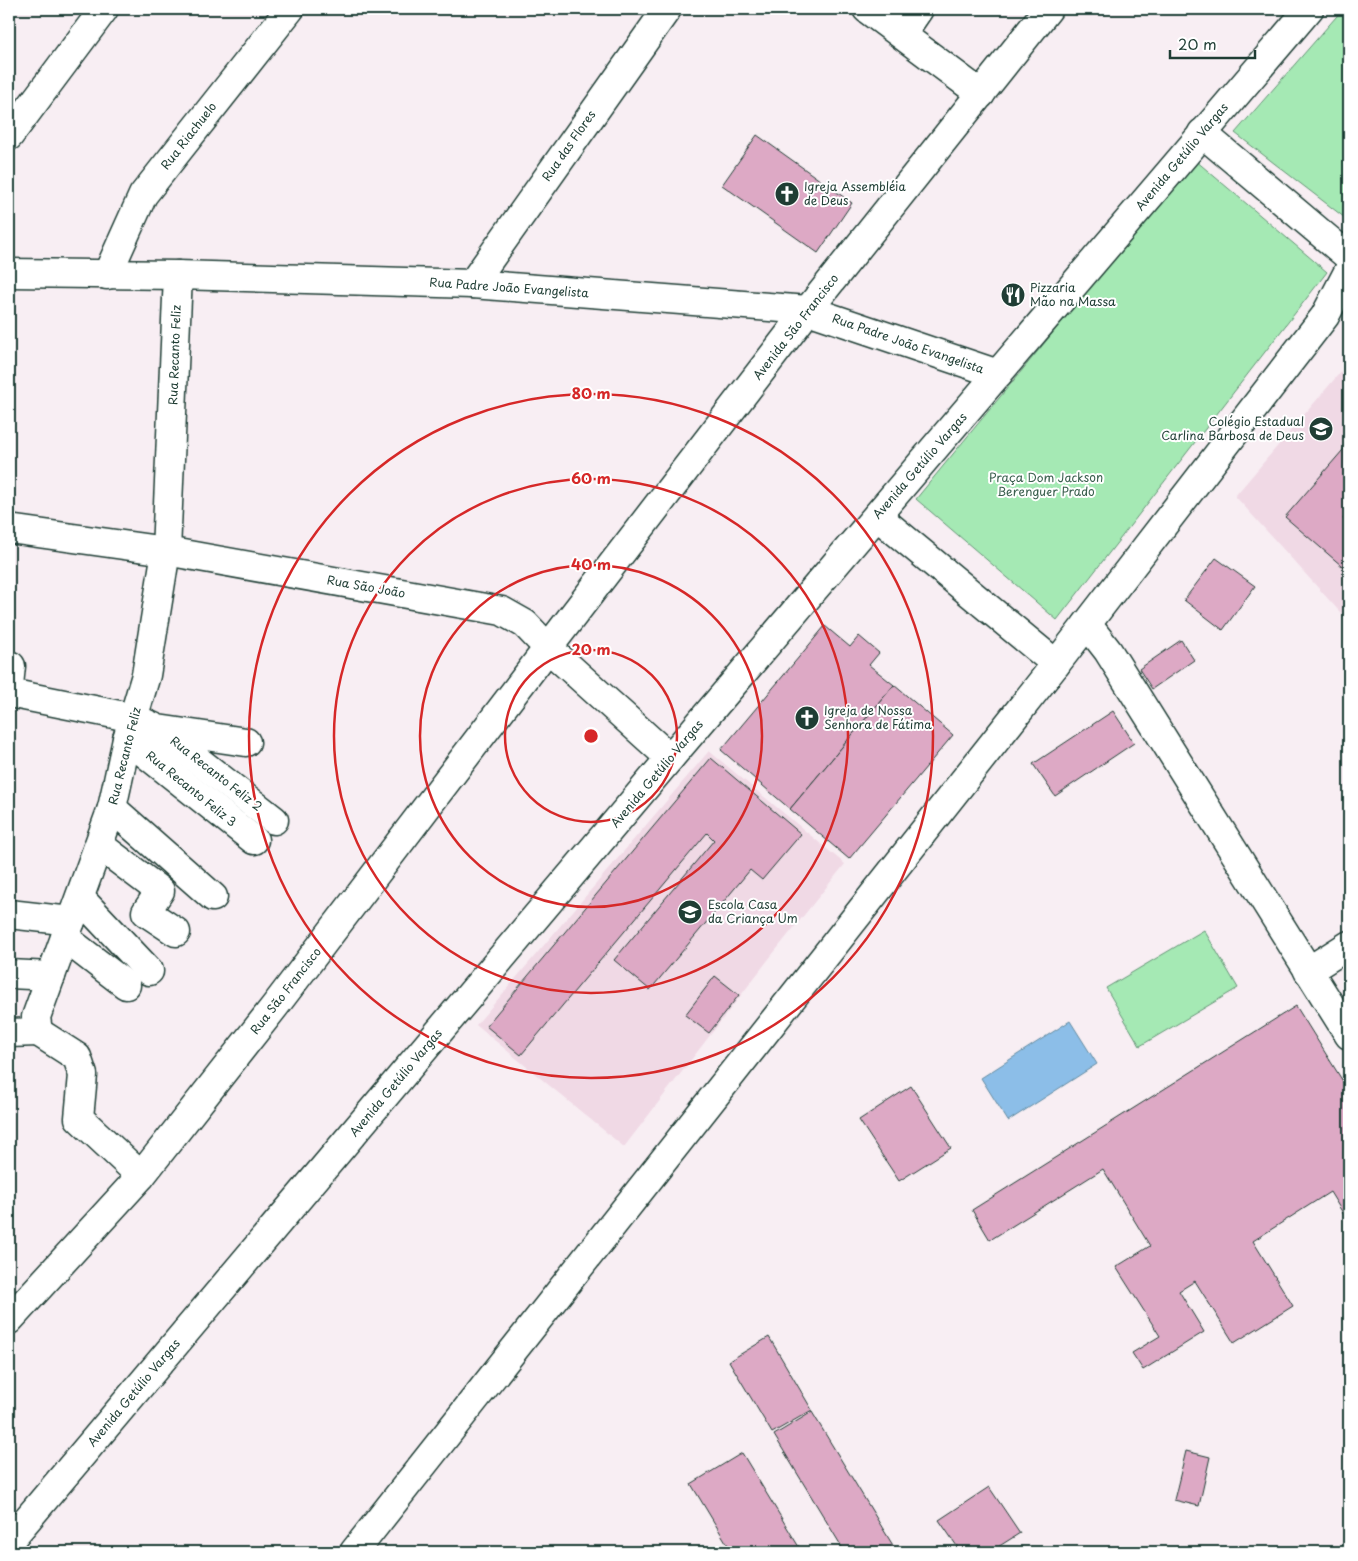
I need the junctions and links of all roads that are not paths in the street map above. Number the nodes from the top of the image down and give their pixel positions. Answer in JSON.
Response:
{"nodes":[{"id":1,"x":104,"y":9,"type":"edge"},
{"id":2,"x":290,"y":9,"type":"edge"},
{"id":3,"x":666,"y":9,"type":"edge"},
{"id":4,"x":867,"y":9,"type":"edge"},
{"id":5,"x":919,"y":9,"type":"edge"},
{"id":6,"x":1048,"y":9,"type":"edge"},
{"id":7,"x":1309,"y":9,"type":"edge"},
{"id":8,"x":902,"y":34,"type":"junction"},
{"id":9,"x":981,"y":94,"type":"junction"},
{"id":10,"x":1202,"y":133,"type":"junction"},
{"id":11,"x":9,"y":136,"type":"edge"},
{"id":12,"x":1349,"y":257,"type":"edge"},
{"id":13,"x":1349,"y":270,"type":"edge"},
{"id":14,"x":9,"y":273,"type":"edge"},
{"id":15,"x":107,"y":275,"type":"junction"},
{"id":16,"x":178,"y":275,"type":"junction"},
{"id":17,"x":472,"y":284,"type":"junction"},
{"id":18,"x":808,"y":310,"type":"junction"},
{"id":19,"x":998,"y":374,"type":"junction"},
{"id":20,"x":877,"y":516,"type":"junction"},
{"id":21,"x":9,"y":529,"type":"edge"},
{"id":22,"x":166,"y":551,"type":"junction"},
{"id":23,"x":1087,"y":624,"type":"junction"},
{"id":24,"x":548,"y":648,"type":"junction"},
{"id":25,"x":1056,"y":664,"type":"junction"},
{"id":26,"x":9,"y":693,"type":"edge"},
{"id":27,"x":131,"y":729,"type":"junction"},
{"id":28,"x":158,"y":729,"type":"junction"},
{"id":29,"x":246,"y":742,"type":"dead end"},
{"id":30,"x":670,"y":758,"type":"junction"},
{"id":31,"x":112,"y":808,"type":"junction"},
{"id":32,"x":274,"y":820,"type":"dead end"},
{"id":33,"x":254,"y":840,"type":"dead end"},
{"id":34,"x":99,"y":845,"type":"junction"},
{"id":35,"x":213,"y":897,"type":"dead end"},
{"id":36,"x":9,"y":914,"type":"edge"},
{"id":37,"x":72,"y":919,"type":"junction"},
{"id":38,"x":176,"y":932,"type":"dead end"},
{"id":39,"x":1349,"y":945,"type":"edge"},
{"id":40,"x":149,"y":971,"type":"dead end"},
{"id":41,"x":1308,"y":971,"type":"junction"},
{"id":42,"x":9,"y":974,"type":"edge"},
{"id":43,"x":51,"y":976,"type":"junction"},
{"id":44,"x":126,"y":985,"type":"dead end"},
{"id":45,"x":38,"y":1032,"type":"junction"},
{"id":46,"x":9,"y":1033,"type":"edge"},
{"id":47,"x":1349,"y":1035,"type":"edge"},
{"id":48,"x":141,"y":1176,"type":"junction"},
{"id":49,"x":9,"y":1320,"type":"edge"},
{"id":50,"x":9,"y":1541,"type":"edge"},
{"id":51,"x":354,"y":1552,"type":"edge"}],
"edges":[{"from":1,"to":11,"type":"street"},
{"from":2,"to":15,"type":"street","name":"Rua Riachuelo"},
{"from":3,"to":17,"type":"street","name":"Rua das Flores"},
{"from":4,"to":8,"type":"street"},
{"from":5,"to":8,"type":"street"},
{"from":6,"to":9,"type":"street","name":"Avenida São Francisco"},
{"from":7,"to":10,"type":"street","name":"Avenida Getúlio Vargas"},
{"from":8,"to":9,"type":"street"},
{"from":9,"to":18,"type":"street","name":"Avenida São Francisco"},
{"from":10,"to":12,"type":"street"},
{"from":10,"to":19,"type":"street","name":"Avenida Getúlio Vargas"},
{"from":13,"to":23,"type":"street"},
{"from":14,"to":15,"type":"street","name":"Rua Padre João Evangelista"},
{"from":15,"to":16,"type":"street","name":"Rua Padre João Evangelista"},
{"from":16,"to":17,"type":"street","name":"Rua Padre João Evangelista"},
{"from":16,"to":22,"type":"street","name":"Rua Recanto Feliz"},
{"from":17,"to":18,"type":"street","name":"Rua Padre João Evangelista"},
{"from":18,"to":19,"type":"street","name":"Rua Padre João Evangelista"},
{"from":18,"to":24,"type":"street","name":"Avenida São Francisco"},
{"from":19,"to":20,"type":"street","name":"Avenida Getúlio Vargas"},
{"from":20,"to":25,"type":"street"},
{"from":20,"to":30,"type":"street","name":"Avenida Getúlio Vargas"},
{"from":21,"to":22,"type":"street","name":"Rua São João"},
{"from":22,"to":24,"type":"street","name":"Rua São João"},
{"from":22,"to":27,"type":"street","name":"Rua Recanto Feliz"},
{"from":23,"to":25,"type":"street"},
{"from":23,"to":41,"type":"street"},
{"from":24,"to":30,"type":"street","name":"Rua São João"},
{"from":24,"to":48,"type":"street","name":"Rua São Francisco"},
{"from":25,"to":51,"type":"street"},
{"from":26,"to":27,"type":"street"},
{"from":27,"to":28,"type":"street"},
{"from":27,"to":31,"type":"street","name":"Rua Recanto Feliz"},
{"from":27,"to":33,"type":"street","name":"Rua Recanto Feliz 3"},
{"from":28,"to":29,"type":"street"},
{"from":28,"to":32,"type":"street","name":"Rua Recanto Feliz 2"},
{"from":30,"to":50,"type":"street","name":"Avenida Getúlio Vargas"},
{"from":31,"to":34,"type":"street","name":"Rua Recanto Feliz"},
{"from":31,"to":35,"type":"street"},
{"from":34,"to":37,"type":"street","name":"Rua Recanto Feliz"},
{"from":34,"to":38,"type":"street"},
{"from":36,"to":37,"type":"street"},
{"from":37,"to":40,"type":"street"},
{"from":37,"to":43,"type":"street","name":"Rua Recanto Feliz"},
{"from":37,"to":44,"type":"street"},
{"from":39,"to":41,"type":"street"},
{"from":41,"to":47,"type":"street"},
{"from":42,"to":43,"type":"street"},
{"from":43,"to":45,"type":"street","name":"Rua Recanto Feliz"},
{"from":45,"to":46,"type":"street"},
{"from":45,"to":48,"type":"street"},
{"from":48,"to":49,"type":"street","name":"Rua São Francisco"}]}
